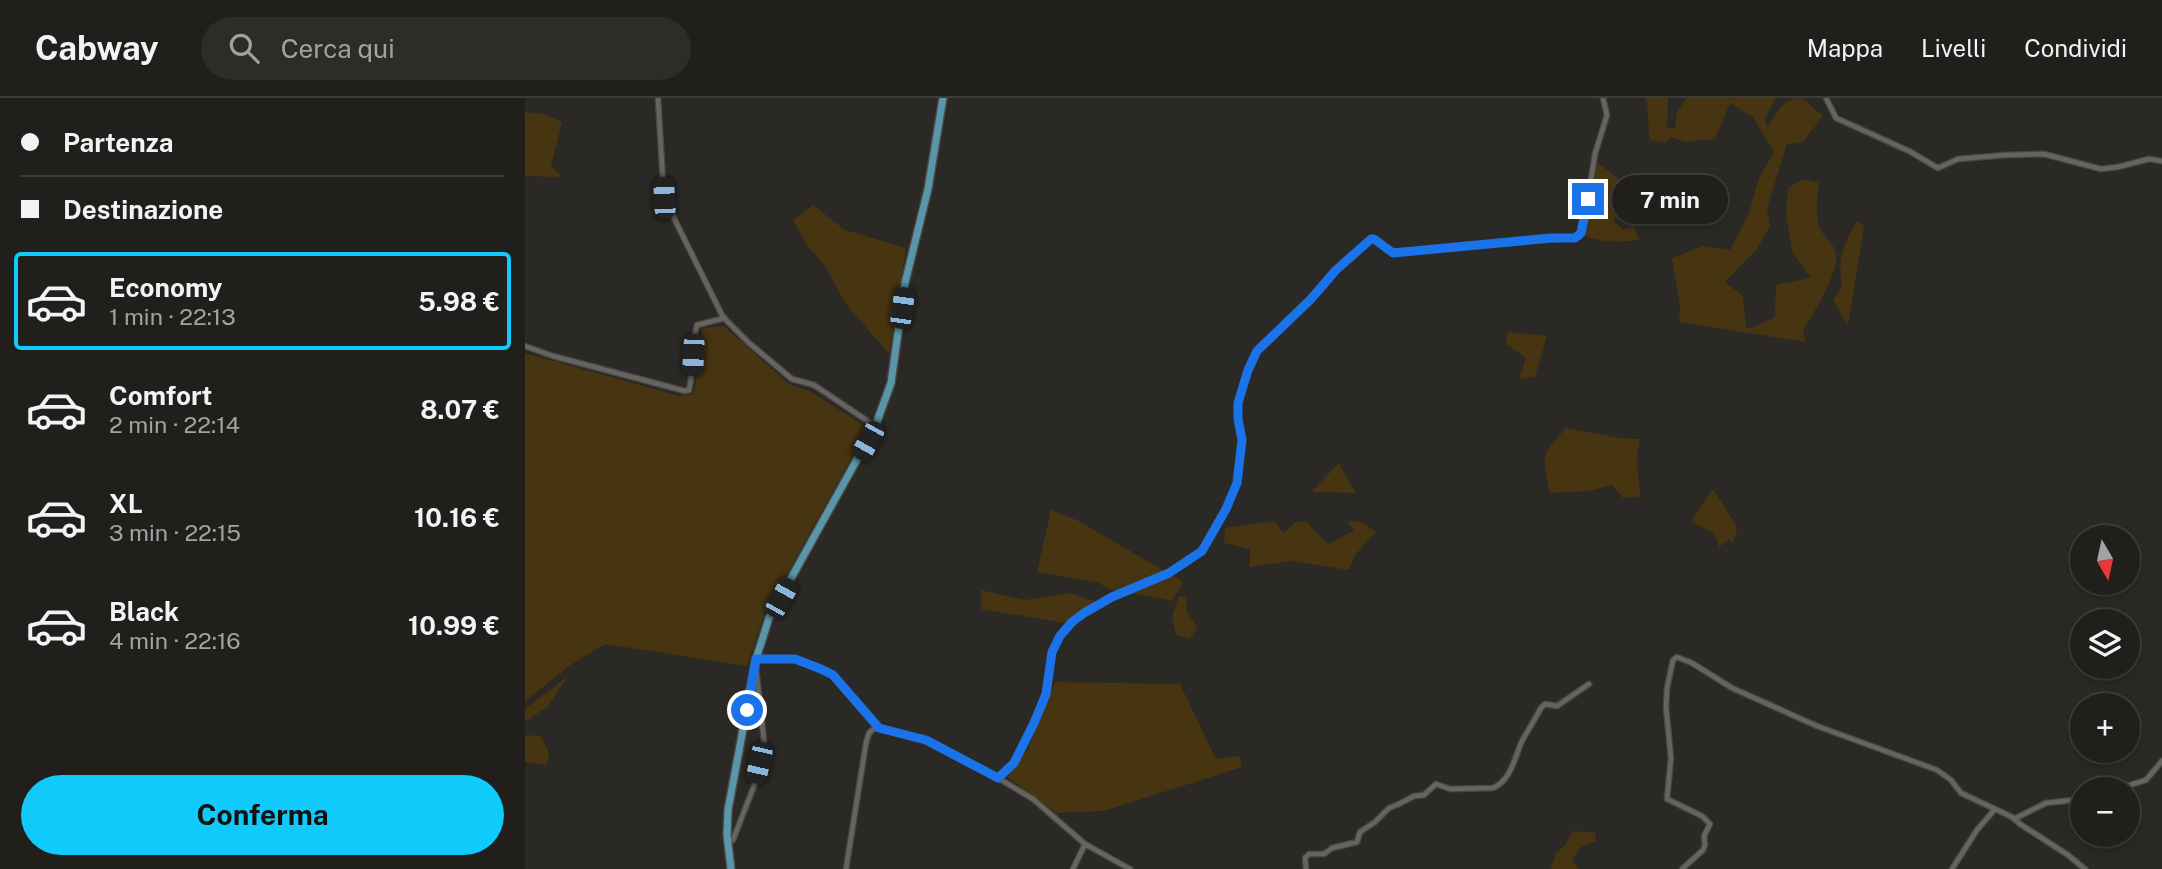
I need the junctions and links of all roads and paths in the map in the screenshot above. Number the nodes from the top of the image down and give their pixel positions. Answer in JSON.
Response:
{"nodes":[{"id":1,"x":658,"y":98,"type":"edge"},
{"id":2,"x":943,"y":98,"type":"edge"},
{"id":3,"x":1603,"y":98,"type":"edge"},
{"id":4,"x":1826,"y":98,"type":"edge"},
{"id":5,"x":2162,"y":161,"type":"edge"},
{"id":6,"x":725,"y":318,"type":"junction"},
{"id":7,"x":525,"y":346,"type":"edge"},
{"id":8,"x":876,"y":427,"type":"junction"},
{"id":9,"x":756,"y":661,"type":"junction"},
{"id":10,"x":1588,"y":684,"type":"dead end"},
{"id":11,"x":877,"y":726,"type":"junction"},
{"id":12,"x":2162,"y":761,"type":"edge"},
{"id":13,"x":998,"y":778,"type":"junction"},
{"id":14,"x":2140,"y":783,"type":"edge"},
{"id":15,"x":2070,"y":800,"type":"edge"},
{"id":16,"x":1995,"y":809,"type":"junction"},
{"id":17,"x":2014,"y":819,"type":"junction"},
{"id":18,"x":731,"y":836,"type":"junction"},
{"id":19,"x":1085,"y":844,"type":"junction"},
{"id":20,"x":731,"y":869,"type":"edge"},
{"id":21,"x":846,"y":869,"type":"edge"},
{"id":22,"x":1073,"y":869,"type":"edge"},
{"id":23,"x":1130,"y":869,"type":"edge"},
{"id":24,"x":1306,"y":869,"type":"edge"},
{"id":25,"x":1682,"y":869,"type":"edge"},
{"id":26,"x":1952,"y":869,"type":"edge"},
{"id":27,"x":2085,"y":869,"type":"edge"}],
"edges":[{"from":1,"to":6,"type":"street"},
{"from":2,"to":8,"type":"main road"},
{"from":3,"to":13,"type":"street"},
{"from":4,"to":5,"type":"street"},
{"from":6,"to":7,"type":"street"},
{"from":6,"to":8,"type":"street"},
{"from":8,"to":9,"type":"main road"},
{"from":9,"to":11,"type":"street"},
{"from":9,"to":18,"type":"main road"},
{"from":9,"to":18,"type":"street"},
{"from":10,"to":24,"type":"street"},
{"from":11,"to":13,"type":"street"},
{"from":11,"to":21,"type":"street"},
{"from":12,"to":14,"type":"street"},
{"from":13,"to":19,"type":"street"},
{"from":15,"to":17,"type":"street"},
{"from":16,"to":17,"type":"street"},
{"from":16,"to":25,"type":"street"},
{"from":16,"to":26,"type":"street"},
{"from":17,"to":27,"type":"street"},
{"from":18,"to":20,"type":"main road"},
{"from":19,"to":22,"type":"street"},
{"from":19,"to":23,"type":"street"}]}
